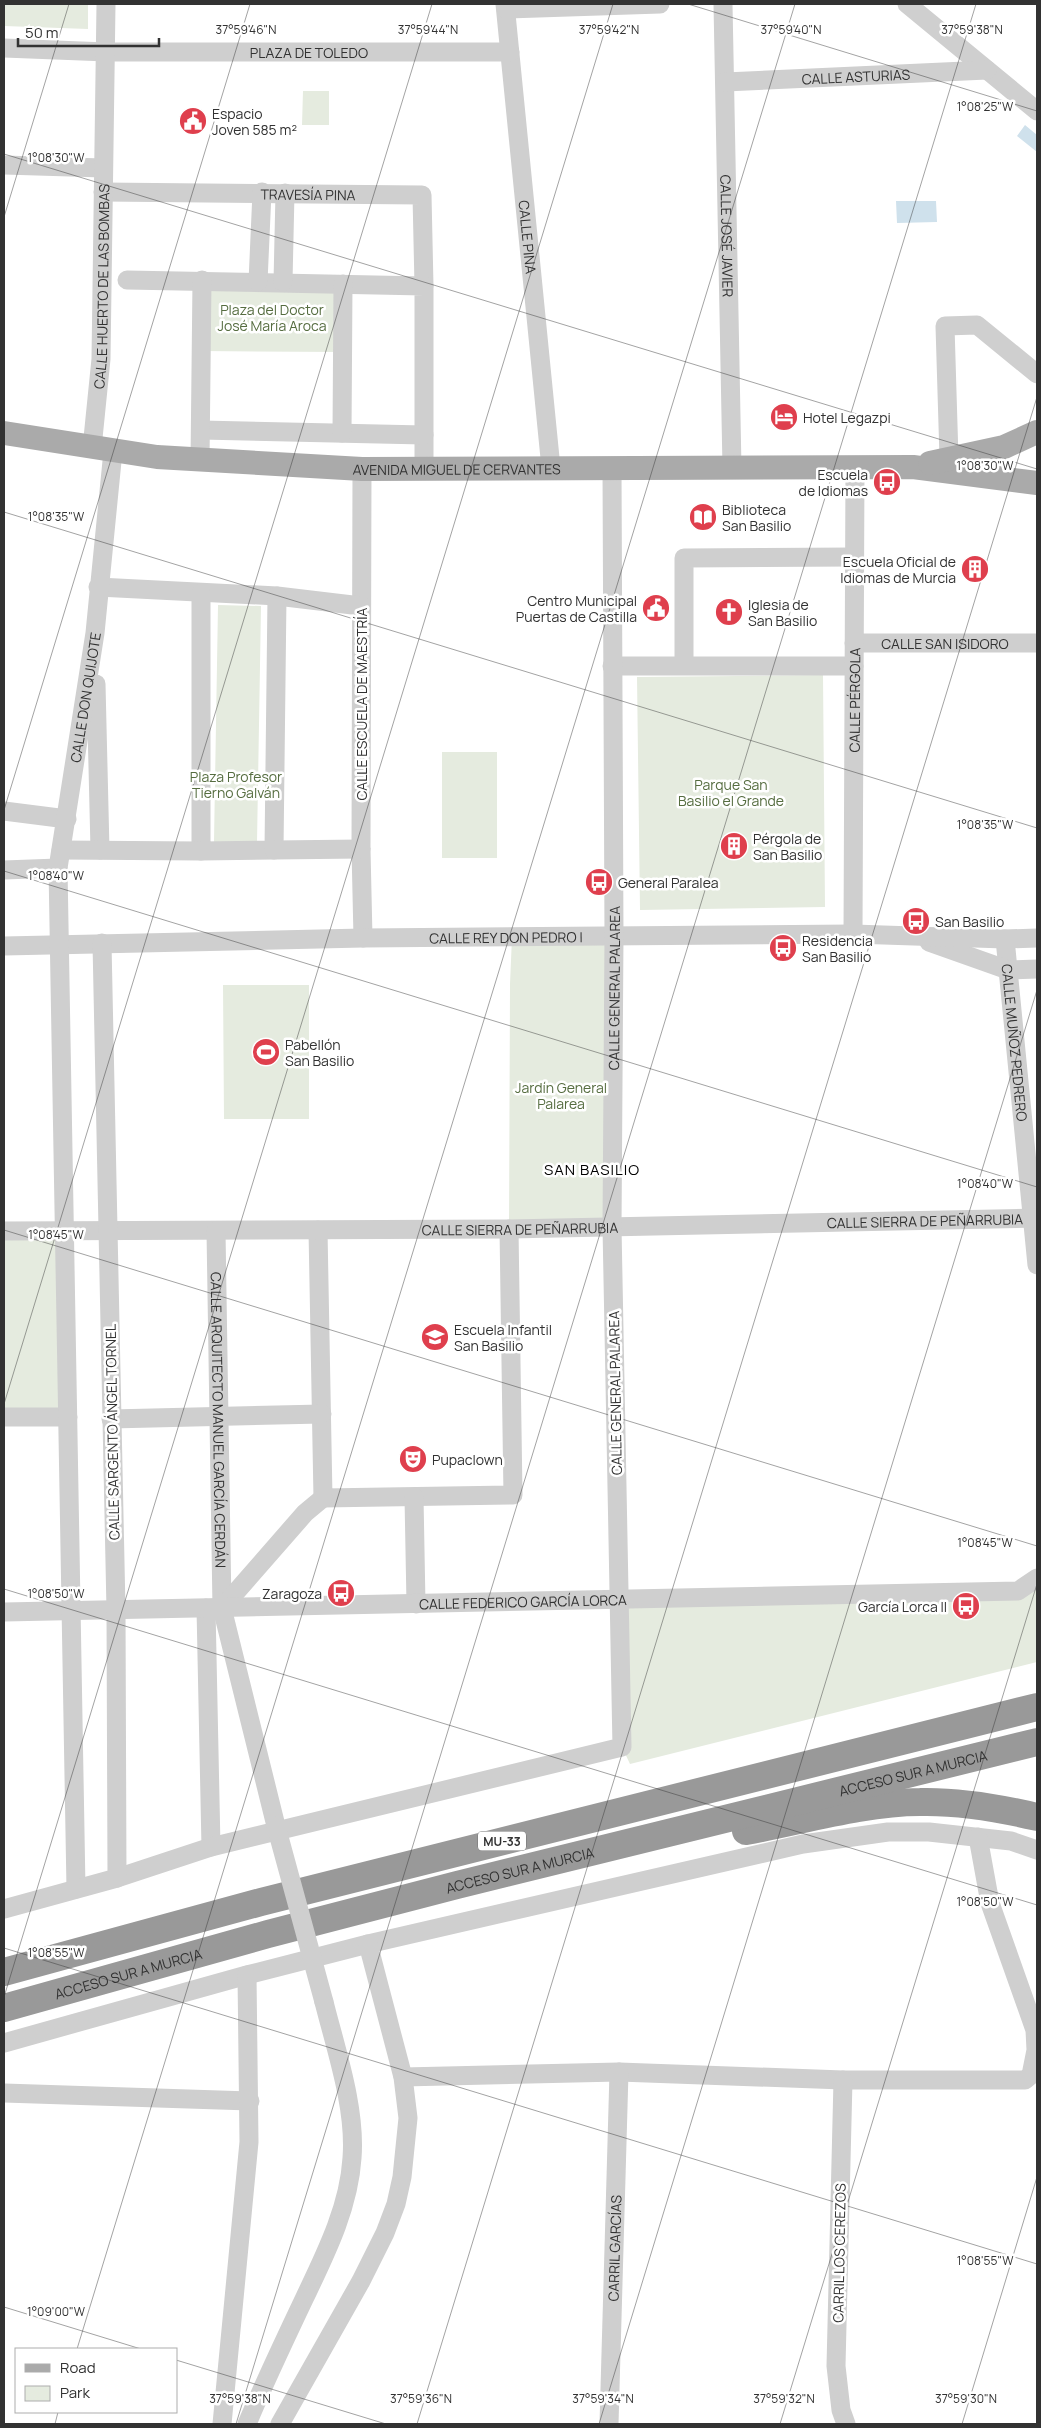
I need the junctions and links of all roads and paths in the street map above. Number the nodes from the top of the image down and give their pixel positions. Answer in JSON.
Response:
{"nodes":[{"id":1,"x":106,"y":4,"type":"edge"},
{"id":2,"x":660,"y":4,"type":"edge"},
{"id":3,"x":723,"y":4,"type":"edge"},
{"id":4,"x":907,"y":4,"type":"edge"},
{"id":5,"x":506,"y":6,"type":"edge"},
{"id":6,"x":4,"y":48,"type":"edge"},
{"id":7,"x":107,"y":52,"type":"junction"},
{"id":8,"x":510,"y":52,"type":"junction"},
{"id":9,"x":987,"y":70,"type":"junction"},
{"id":10,"x":725,"y":82,"type":"junction"},
{"id":11,"x":1037,"y":111,"type":"edge"},
{"id":12,"x":4,"y":165,"type":"edge"},
{"id":13,"x":103,"y":168,"type":"junction"},
{"id":14,"x":103,"y":192,"type":"junction"},
{"id":15,"x":262,"y":192,"type":"junction"},
{"id":16,"x":285,"y":193,"type":"junction"},
{"id":17,"x":127,"y":280,"type":"dead end"},
{"id":18,"x":202,"y":280,"type":"junction"},
{"id":19,"x":258,"y":282,"type":"junction"},
{"id":20,"x":283,"y":282,"type":"junction"},
{"id":21,"x":343,"y":284,"type":"junction"},
{"id":22,"x":424,"y":286,"type":"junction"},
{"id":23,"x":1037,"y":374,"type":"edge"},
{"id":24,"x":201,"y":430,"type":"junction"},
{"id":25,"x":1037,"y":432,"type":"edge"},
{"id":26,"x":4,"y":433,"type":"edge"},
{"id":27,"x":342,"y":433,"type":"junction"},
{"id":28,"x":424,"y":435,"type":"junction"},
{"id":29,"x":103,"y":449,"type":"junction"},
{"id":30,"x":949,"y":458,"type":"junction"},
{"id":31,"x":200,"y":460,"type":"junction"},
{"id":32,"x":913,"y":466,"type":"junction"},
{"id":33,"x":856,"y":467,"type":"junction"},
{"id":34,"x":551,"y":468,"type":"junction"},
{"id":35,"x":612,"y":468,"type":"junction"},
{"id":36,"x":732,"y":468,"type":"junction"},
{"id":37,"x":362,"y":469,"type":"junction"},
{"id":38,"x":424,"y":469,"type":"junction"},
{"id":39,"x":1037,"y":483,"type":"edge"},
{"id":40,"x":854,"y":557,"type":"junction"},
{"id":41,"x":98,"y":587,"type":"junction"},
{"id":42,"x":201,"y":593,"type":"junction"},
{"id":43,"x":277,"y":596,"type":"junction"},
{"id":44,"x":360,"y":606,"type":"junction"},
{"id":45,"x":95,"y":633,"type":"junction"},
{"id":46,"x":854,"y":643,"type":"junction"},
{"id":47,"x":1037,"y":643,"type":"edge"},
{"id":48,"x":684,"y":665,"type":"junction"},
{"id":49,"x":612,"y":666,"type":"junction"},
{"id":50,"x":854,"y":666,"type":"junction"},
{"id":51,"x":4,"y":811,"type":"edge"},
{"id":52,"x":67,"y":819,"type":"junction"},
{"id":53,"x":361,"y":849,"type":"junction"},
{"id":54,"x":100,"y":850,"type":"junction"},
{"id":55,"x":274,"y":850,"type":"junction"},
{"id":56,"x":201,"y":851,"type":"junction"},
{"id":57,"x":60,"y":859,"type":"junction"},
{"id":58,"x":4,"y":870,"type":"edge"},
{"id":59,"x":853,"y":934,"type":"junction"},
{"id":60,"x":614,"y":936,"type":"junction"},
{"id":61,"x":911,"y":936,"type":"junction"},
{"id":62,"x":363,"y":938,"type":"junction"},
{"id":63,"x":1037,"y":938,"type":"edge"},
{"id":64,"x":1005,"y":939,"type":"junction"},
{"id":65,"x":60,"y":943,"type":"junction"},
{"id":66,"x":102,"y":943,"type":"junction"},
{"id":67,"x":4,"y":946,"type":"edge"},
{"id":68,"x":1037,"y":969,"type":"edge"},
{"id":69,"x":1008,"y":970,"type":"junction"},
{"id":70,"x":1035,"y":1218,"type":"edge"},
{"id":71,"x":612,"y":1227,"type":"junction"},
{"id":72,"x":509,"y":1229,"type":"junction"},
{"id":73,"x":318,"y":1230,"type":"junction"},
{"id":74,"x":4,"y":1231,"type":"edge"},
{"id":75,"x":216,"y":1231,"type":"junction"},
{"id":76,"x":64,"y":1232,"type":"junction"},
{"id":77,"x":108,"y":1232,"type":"junction"},
{"id":78,"x":1037,"y":1265,"type":"edge"},
{"id":79,"x":322,"y":1414,"type":"junction"},
{"id":80,"x":219,"y":1416,"type":"junction"},
{"id":81,"x":4,"y":1417,"type":"edge"},
{"id":82,"x":68,"y":1417,"type":"junction"},
{"id":83,"x":111,"y":1419,"type":"junction"},
{"id":84,"x":414,"y":1496,"type":"junction"},
{"id":85,"x":323,"y":1498,"type":"junction"},
{"id":86,"x":1037,"y":1578,"type":"edge"},
{"id":87,"x":619,"y":1598,"type":"junction"},
{"id":88,"x":416,"y":1604,"type":"junction"},
{"id":89,"x":214,"y":1608,"type":"junction"},
{"id":90,"x":116,"y":1610,"type":"junction"},
{"id":91,"x":71,"y":1611,"type":"junction"},
{"id":92,"x":4,"y":1612,"type":"edge"},
{"id":93,"x":1037,"y":1694,"type":"edge"},
{"id":94,"x":1037,"y":1707,"type":"edge"},
{"id":95,"x":1002,"y":1715,"type":"junction"},
{"id":96,"x":1037,"y":1742,"type":"edge"},
{"id":97,"x":1037,"y":1817,"type":"edge"},
{"id":98,"x":978,"y":1837,"type":"junction"},
{"id":99,"x":211,"y":1847,"type":"junction"},
{"id":100,"x":1037,"y":1850,"type":"edge"},
{"id":101,"x":117,"y":1878,"type":"junction"},
{"id":102,"x":457,"y":1885,"type":"junction"},
{"id":103,"x":76,"y":1889,"type":"junction"},
{"id":104,"x":4,"y":1909,"type":"edge"},
{"id":105,"x":368,"y":1944,"type":"junction"},
{"id":106,"x":4,"y":1972,"type":"edge"},
{"id":107,"x":248,"y":1975,"type":"junction"},
{"id":108,"x":4,"y":2008,"type":"edge"},
{"id":109,"x":4,"y":2043,"type":"edge"},
{"id":110,"x":619,"y":2072,"type":"junction"},
{"id":111,"x":403,"y":2078,"type":"junction"},
{"id":112,"x":843,"y":2080,"type":"junction"},
{"id":113,"x":4,"y":2093,"type":"edge"},
{"id":114,"x":250,"y":2101,"type":"junction"},
{"id":115,"x":222,"y":2424,"type":"edge"},
{"id":116,"x":247,"y":2424,"type":"edge"},
{"id":117,"x":280,"y":2424,"type":"edge"},
{"id":118,"x":609,"y":2424,"type":"edge"},
{"id":119,"x":846,"y":2424,"type":"edge"}],
"edges":[{"from":1,"to":7,"type":"street","name":"CALLE HUERTO DE LAS BOMBAS"},
{"from":2,"to":5,"type":"street"},
{"from":3,"to":10,"type":"street","name":"CALLE JOSÉ JAVIER"},
{"from":4,"to":9,"type":"street"},
{"from":5,"to":8,"type":"street","name":"CALLE PINA"},
{"from":6,"to":7,"type":"street","name":"PLAZA DE TOLEDO"},
{"from":7,"to":8,"type":"street","name":"PLAZA DE TOLEDO"},
{"from":7,"to":13,"type":"street","name":"CALLE HUERTO DE LAS BOMBAS"},
{"from":8,"to":34,"type":"street","name":"CALLE PINA"},
{"from":9,"to":10,"type":"street","name":"CALLE ASTURIAS"},
{"from":9,"to":11,"type":"street"},
{"from":10,"to":36,"type":"street","name":"CALLE JOSÉ JAVIER"},
{"from":12,"to":13,"type":"street"},
{"from":13,"to":14,"type":"street","name":"CALLE HUERTO DE LAS BOMBAS"},
{"from":14,"to":15,"type":"street","name":"TRAVESÍA PINA"},
{"from":14,"to":29,"type":"street","name":"CALLE HUERTO DE LAS BOMBAS"},
{"from":15,"to":16,"type":"street","name":"TRAVESÍA PINA"},
{"from":15,"to":19,"type":"street"},
{"from":16,"to":20,"type":"street"},
{"from":16,"to":22,"type":"street","name":"TRAVESÍA PINA"},
{"from":17,"to":18,"type":"street"},
{"from":18,"to":19,"type":"street"},
{"from":18,"to":24,"type":"street"},
{"from":19,"to":20,"type":"street"},
{"from":20,"to":21,"type":"street"},
{"from":21,"to":22,"type":"street"},
{"from":21,"to":27,"type":"street"},
{"from":22,"to":28,"type":"street"},
{"from":23,"to":30,"type":"street"},
{"from":24,"to":27,"type":"street"},
{"from":24,"to":31,"type":"street"},
{"from":25,"to":30,"type":"main road","name":"AVENIDA MIGUEL DE CERVANTES"},
{"from":26,"to":29,"type":"main road","name":"AVENIDA MIGUEL DE CERVANTES"},
{"from":27,"to":28,"type":"street"},
{"from":28,"to":38,"type":"street"},
{"from":29,"to":31,"type":"main road","name":"AVENIDA MIGUEL DE CERVANTES"},
{"from":29,"to":41,"type":"street","name":"CALLE DON QUIJOTE"},
{"from":30,"to":32,"type":"main road","name":"AVENIDA MIGUEL DE CERVANTES"},
{"from":31,"to":37,"type":"main road","name":"AVENIDA MIGUEL DE CERVANTES"},
{"from":32,"to":33,"type":"main road","name":"AVENIDA MIGUEL DE CERVANTES"},
{"from":32,"to":39,"type":"main road","name":"AVENIDA MIGUEL DE CERVANTES"},
{"from":33,"to":36,"type":"main road","name":"AVENIDA MIGUEL DE CERVANTES"},
{"from":33,"to":40,"type":"street","name":"CALLE PÉRGOLA"},
{"from":34,"to":35,"type":"main road","name":"AVENIDA MIGUEL DE CERVANTES"},
{"from":34,"to":38,"type":"main road","name":"AVENIDA MIGUEL DE CERVANTES"},
{"from":35,"to":36,"type":"main road","name":"AVENIDA MIGUEL DE CERVANTES"},
{"from":35,"to":49,"type":"street","name":"CALLE GENERAL PALAREA"},
{"from":37,"to":38,"type":"main road","name":"AVENIDA MIGUEL DE CERVANTES"},
{"from":37,"to":44,"type":"street","name":"CALLE ESCUELA DE MAESTRÍA"},
{"from":40,"to":46,"type":"street","name":"CALLE PÉRGOLA"},
{"from":40,"to":48,"type":"street"},
{"from":41,"to":42,"type":"street"},
{"from":41,"to":45,"type":"street","name":"CALLE DON QUIJOTE"},
{"from":42,"to":43,"type":"street"},
{"from":42,"to":56,"type":"street"},
{"from":43,"to":44,"type":"street"},
{"from":43,"to":55,"type":"street"},
{"from":44,"to":53,"type":"street","name":"CALLE ESCUELA DE MAESTRÍA"},
{"from":45,"to":52,"type":"street","name":"CALLE DON QUIJOTE"},
{"from":45,"to":54,"type":"street"},
{"from":46,"to":47,"type":"street","name":"CALLE SAN ISIDORO"},
{"from":46,"to":50,"type":"street","name":"CALLE PÉRGOLA"},
{"from":48,"to":49,"type":"street"},
{"from":48,"to":50,"type":"street"},
{"from":49,"to":60,"type":"street","name":"CALLE GENERAL PALAREA"},
{"from":50,"to":59,"type":"street","name":"CALLE PÉRGOLA"},
{"from":51,"to":52,"type":"street"},
{"from":52,"to":57,"type":"street","name":"CALLE DON QUIJOTE"},
{"from":53,"to":55,"type":"street"},
{"from":53,"to":62,"type":"street","name":"CALLE ESCUELA DE MAESTRÍA"},
{"from":54,"to":56,"type":"street"},
{"from":54,"to":57,"type":"street"},
{"from":55,"to":56,"type":"street"},
{"from":57,"to":58,"type":"street"},
{"from":57,"to":65,"type":"street","name":"CALLE DON QUIJOTE"},
{"from":59,"to":60,"type":"street","name":"CALLE REY DON PEDRO I"},
{"from":59,"to":61,"type":"street","name":"CALLE REY DON PEDRO I"},
{"from":60,"to":62,"type":"street","name":"CALLE REY DON PEDRO I"},
{"from":60,"to":71,"type":"street","name":"CALLE GENERAL PALAREA"},
{"from":61,"to":64,"type":"street","name":"CALLE REY DON PEDRO I"},
{"from":61,"to":69,"type":"street","name":"CALLE REY DON PEDRO I"},
{"from":62,"to":66,"type":"street","name":"CALLE REY DON PEDRO I"},
{"from":63,"to":64,"type":"street","name":"CALLE REY DON PEDRO I"},
{"from":64,"to":69,"type":"street","name":"CALLE MUÑOZ PEDRERO"},
{"from":65,"to":66,"type":"street","name":"CALLE REY DON PEDRO I"},
{"from":65,"to":67,"type":"street","name":"CALLE REY DON PEDRO I"},
{"from":65,"to":76,"type":"street"},
{"from":66,"to":77,"type":"street","name":"CALLE SARGENTO ÁNGEL TORNEL"},
{"from":68,"to":69,"type":"street","name":"CALLE REY DON PEDRO I"},
{"from":69,"to":70,"type":"street","name":"CALLE MUÑOZ PEDRERO"},
{"from":70,"to":71,"type":"street","name":"CALLE SIERRA DE PEÑARRUBIA"},
{"from":70,"to":78,"type":"street","name":"CALLE MUÑOZ PEDRERO"},
{"from":71,"to":72,"type":"street","name":"CALLE SIERRA DE PEÑARRUBIA"},
{"from":71,"to":87,"type":"street","name":"CALLE GENERAL PALAREA"},
{"from":72,"to":73,"type":"street","name":"CALLE SIERRA DE PEÑARRUBIA"},
{"from":72,"to":84,"type":"street"},
{"from":73,"to":75,"type":"street","name":"CALLE SIERRA DE PEÑARRUBIA"},
{"from":73,"to":79,"type":"street"},
{"from":74,"to":76,"type":"street","name":"CALLE SIERRA DE PEÑARRUBIA"},
{"from":75,"to":77,"type":"street","name":"CALLE SIERRA DE PEÑARRUBIA"},
{"from":75,"to":80,"type":"street","name":"CALLE ARQUITECTO MANUEL GARCÍA CERDÁN"},
{"from":76,"to":77,"type":"street","name":"CALLE SIERRA DE PEÑARRUBIA"},
{"from":76,"to":82,"type":"street"},
{"from":77,"to":83,"type":"street","name":"CALLE SARGENTO ÁNGEL TORNEL"},
{"from":79,"to":80,"type":"street"},
{"from":79,"to":85,"type":"street"},
{"from":80,"to":83,"type":"street"},
{"from":80,"to":89,"type":"street","name":"CALLE ARQUITECTO MANUEL GARCÍA CERDÁN"},
{"from":81,"to":82,"type":"street"},
{"from":82,"to":91,"type":"street"},
{"from":83,"to":90,"type":"street","name":"CALLE SARGENTO ÁNGEL TORNEL"},
{"from":84,"to":85,"type":"street"},
{"from":84,"to":88,"type":"street"},
{"from":85,"to":89,"type":"street"},
{"from":86,"to":87,"type":"street","name":"CALLE FEDERICO GARCÍA LORCA"},
{"from":87,"to":88,"type":"street","name":"CALLE FEDERICO GARCÍA LORCA"},
{"from":87,"to":99,"type":"street","name":"CALLE GENERAL PALAREA"},
{"from":88,"to":89,"type":"street","name":"CALLE FEDERICO GARCÍA LORCA"},
{"from":89,"to":90,"type":"street","name":"CALLE FEDERICO GARCÍA LORCA"},
{"from":89,"to":99,"type":"street"},
{"from":89,"to":116,"type":"street","bridge":true},
{"from":90,"to":91,"type":"street","name":"CALLE FEDERICO GARCÍA LORCA"},
{"from":90,"to":101,"type":"street","name":"CALLE SARGENTO ÁNGEL TORNEL"},
{"from":91,"to":92,"type":"street","name":"CALLE FEDERICO GARCÍA LORCA"},
{"from":91,"to":103,"type":"street"},
{"from":93,"to":95,"type":"highway"},
{"from":94,"to":95,"type":"highway","number":"MU-33"},
{"from":95,"to":106,"type":"highway","number":"MU-33"},
{"from":96,"to":102,"type":"highway","name":"ACCESO SUR A MURCIA","number":"MU-33"},
{"from":97,"to":102,"type":"highway"},
{"from":98,"to":100,"type":"street"},
{"from":98,"to":105,"type":"street"},
{"from":98,"to":112,"type":"street"},
{"from":99,"to":101,"type":"street"},
{"from":101,"to":103,"type":"street"},
{"from":102,"to":108,"type":"highway","name":"ACCESO SUR A MURCIA","number":"MU-33"},
{"from":103,"to":104,"type":"street"},
{"from":105,"to":107,"type":"street"},
{"from":105,"to":111,"type":"street"},
{"from":107,"to":109,"type":"street"},
{"from":107,"to":114,"type":"street"},
{"from":110,"to":111,"type":"street"},
{"from":110,"to":112,"type":"street"},
{"from":110,"to":118,"type":"street","name":"CARRIL GARCÍAS"},
{"from":111,"to":117,"type":"street"},
{"from":112,"to":119,"type":"street","name":"CARRIL LOS CEREZOS"},
{"from":113,"to":114,"type":"street"},
{"from":114,"to":115,"type":"street"}]}
